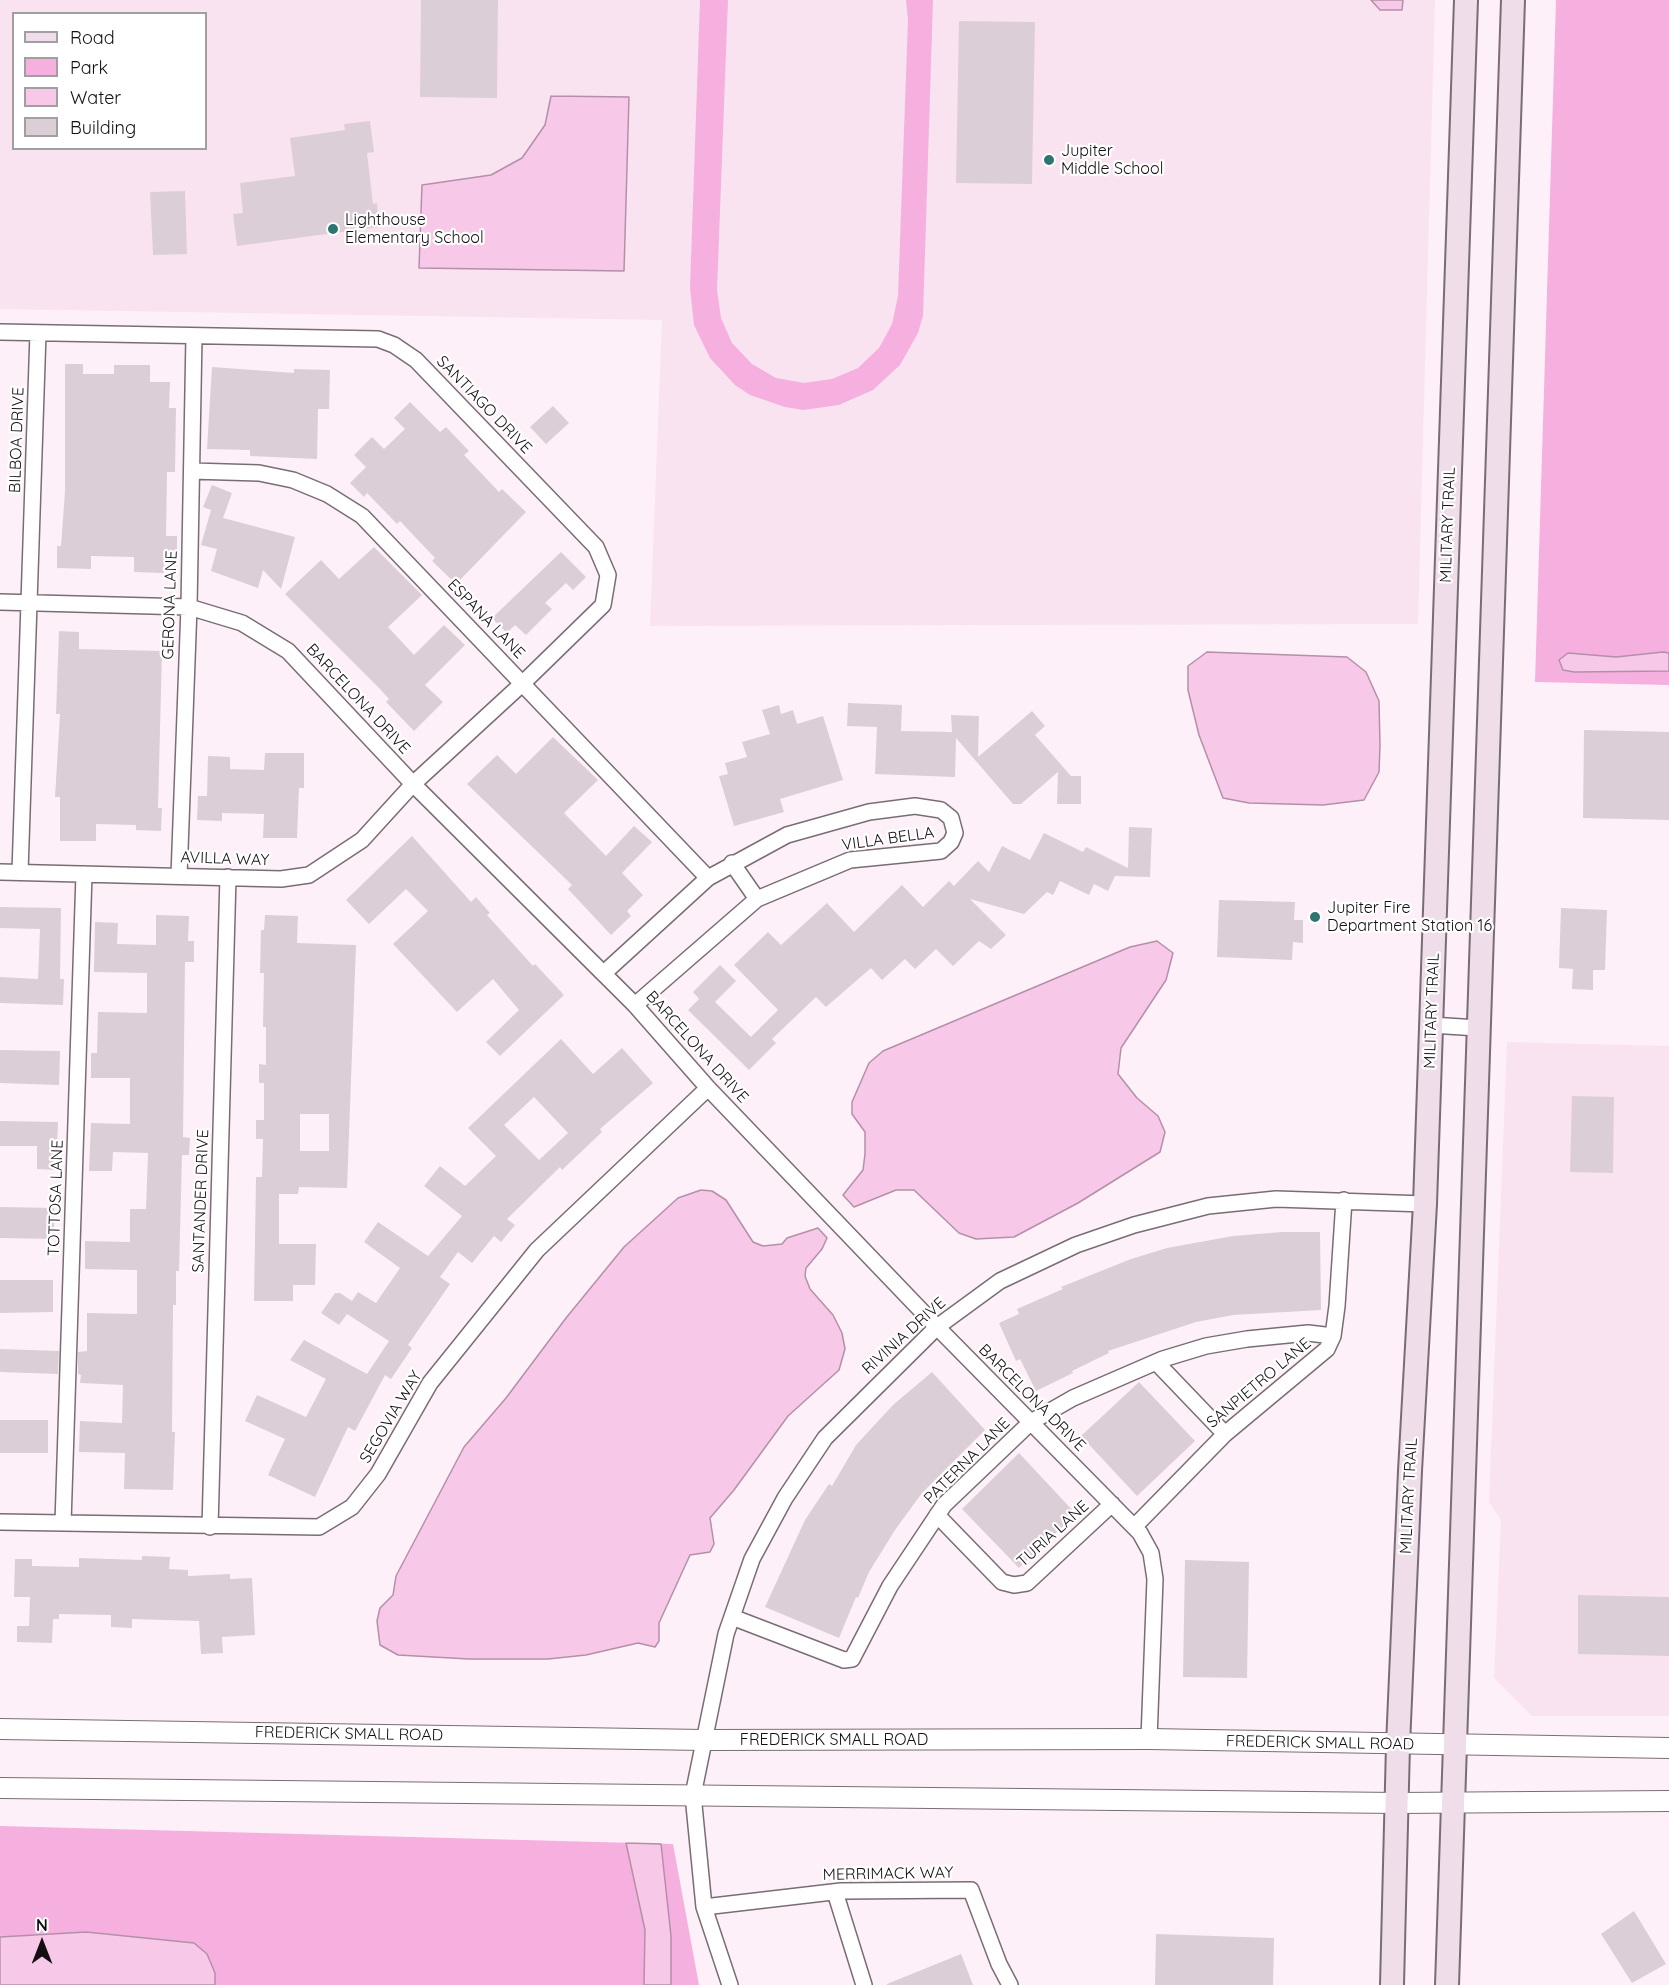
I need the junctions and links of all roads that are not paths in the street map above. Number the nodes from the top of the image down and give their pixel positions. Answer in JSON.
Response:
{"nodes":[{"id":1,"x":1466,"y":0,"type":"edge"},
{"id":2,"x":1513,"y":0,"type":"edge"},
{"id":3,"x":0,"y":332,"type":"edge"},
{"id":4,"x":38,"y":333,"type":"junction"},
{"id":5,"x":194,"y":336,"type":"junction"},
{"id":6,"x":192,"y":471,"type":"junction"},
{"id":7,"x":0,"y":602,"type":"edge"},
{"id":8,"x":30,"y":603,"type":"junction"},
{"id":9,"x":189,"y":607,"type":"junction"},
{"id":10,"x":524,"y":683,"type":"junction"},
{"id":11,"x":413,"y":784,"type":"junction"},
{"id":12,"x":732,"y":863,"type":"junction"},
{"id":13,"x":0,"y":872,"type":"edge"},
{"id":14,"x":20,"y":872,"type":"junction"},
{"id":15,"x":84,"y":874,"type":"junction"},
{"id":16,"x":179,"y":876,"type":"junction"},
{"id":17,"x":228,"y":877,"type":"junction"},
{"id":18,"x":708,"y":878,"type":"junction"},
{"id":19,"x":757,"y":899,"type":"junction"},
{"id":20,"x":604,"y":973,"type":"junction"},
{"id":21,"x":635,"y":1005,"type":"junction"},
{"id":22,"x":1431,"y":1025,"type":"junction"},
{"id":23,"x":1478,"y":1028,"type":"junction"},
{"id":24,"x":708,"y":1088,"type":"junction"},
{"id":25,"x":1344,"y":1200,"type":"junction"},
{"id":26,"x":1425,"y":1204,"type":"junction"},
{"id":27,"x":937,"y":1327,"type":"junction"},
{"id":28,"x":1333,"y":1336,"type":"junction"},
{"id":29,"x":1156,"y":1362,"type":"junction"},
{"id":30,"x":1031,"y":1422,"type":"junction"},
{"id":31,"x":1225,"y":1434,"type":"junction"},
{"id":32,"x":1112,"y":1504,"type":"junction"},
{"id":33,"x":937,"y":1515,"type":"junction"},
{"id":34,"x":0,"y":1522,"type":"edge"},
{"id":35,"x":63,"y":1523,"type":"junction"},
{"id":36,"x":210,"y":1527,"type":"junction"},
{"id":37,"x":1134,"y":1527,"type":"junction"},
{"id":38,"x":732,"y":1617,"type":"junction"},
{"id":39,"x":0,"y":1729,"type":"edge"},
{"id":40,"x":1149,"y":1739,"type":"junction"},
{"id":41,"x":704,"y":1740,"type":"junction"},
{"id":42,"x":1398,"y":1744,"type":"junction"},
{"id":43,"x":1455,"y":1745,"type":"junction"},
{"id":44,"x":1669,"y":1748,"type":"edge"},
{"id":45,"x":0,"y":1788,"type":"edge"},
{"id":46,"x":693,"y":1795,"type":"junction"},
{"id":47,"x":1669,"y":1801,"type":"edge"},
{"id":48,"x":1453,"y":1802,"type":"junction"},
{"id":49,"x":1396,"y":1803,"type":"junction"},
{"id":50,"x":835,"y":1892,"type":"junction"},
{"id":51,"x":704,"y":1906,"type":"junction"},
{"id":52,"x":730,"y":1985,"type":"edge"},
{"id":53,"x":864,"y":1985,"type":"edge"},
{"id":54,"x":1010,"y":1985,"type":"edge"},
{"id":55,"x":1392,"y":1985,"type":"edge"},
{"id":56,"x":1447,"y":1985,"type":"edge"}],
"edges":[{"from":1,"to":22,"type":"main road","name":"MILITARY TRAIL"},
{"from":2,"to":23,"type":"main road"},
{"from":3,"to":4,"type":"street","name":"SANTIAGO DRIVE"},
{"from":4,"to":5,"type":"street","name":"SANTIAGO DRIVE"},
{"from":4,"to":8,"type":"street","name":"BILBOA DRIVE"},
{"from":5,"to":6,"type":"street","name":"GERONA LANE"},
{"from":5,"to":10,"type":"street","name":"SANTIAGO DRIVE"},
{"from":6,"to":9,"type":"street","name":"GERONA LANE"},
{"from":6,"to":10,"type":"street","name":"ESPANA LANE"},
{"from":7,"to":8,"type":"street","name":"BARCELONA DRIVE"},
{"from":8,"to":9,"type":"street","name":"BARCELONA DRIVE"},
{"from":8,"to":14,"type":"street","name":"BILBOA DRIVE"},
{"from":9,"to":11,"type":"street","name":"BARCELONA DRIVE"},
{"from":9,"to":16,"type":"street","name":"GERONA LANE"},
{"from":10,"to":11,"type":"street","name":"SANTIAGO DRIVE"},
{"from":10,"to":18,"type":"street","name":"ESPANA LANE"},
{"from":11,"to":17,"type":"street","name":"AVILLA WAY"},
{"from":11,"to":20,"type":"street","name":"BARCELONA DRIVE"},
{"from":12,"to":18,"type":"street","name":"VILLA BELLA"},
{"from":12,"to":19,"type":"street"},
{"from":12,"to":19,"type":"street","name":"VILLA BELLA"},
{"from":13,"to":14,"type":"street","name":"AVILLA WAY"},
{"from":14,"to":15,"type":"street","name":"AVILLA WAY"},
{"from":15,"to":16,"type":"street","name":"AVILLA WAY"},
{"from":15,"to":35,"type":"street","name":"TOTTOSA LANE"},
{"from":16,"to":17,"type":"street","name":"AVILLA WAY"},
{"from":17,"to":36,"type":"street","name":"SANTANDER DRIVE"},
{"from":18,"to":20,"type":"street","name":"VILLA BELLA"},
{"from":19,"to":21,"type":"street","name":"VILLA BELLA"},
{"from":20,"to":21,"type":"street","name":"BARCELONA DRIVE"},
{"from":21,"to":24,"type":"street","name":"BARCELONA DRIVE"},
{"from":22,"to":23,"type":"street"},
{"from":22,"to":26,"type":"main road","name":"MILITARY TRAIL"},
{"from":23,"to":43,"type":"main road"},
{"from":24,"to":27,"type":"street","name":"BARCELONA DRIVE"},
{"from":24,"to":36,"type":"street","name":"SEGOVIA WAY"},
{"from":25,"to":26,"type":"street","name":"RIVINIA DRIVE"},
{"from":25,"to":27,"type":"street","name":"RIVINIA DRIVE"},
{"from":25,"to":28,"type":"street","name":"SANPIETRO LANE"},
{"from":26,"to":42,"type":"main road","name":"MILITARY TRAIL"},
{"from":27,"to":30,"type":"street","name":"BARCELONA DRIVE"},
{"from":27,"to":38,"type":"street","name":"RIVINIA DRIVE"},
{"from":28,"to":29,"type":"street","name":"PATERNA LANE"},
{"from":28,"to":31,"type":"street","name":"SANPIETRO LANE"},
{"from":29,"to":30,"type":"street","name":"PATERNA LANE"},
{"from":29,"to":31,"type":"street"},
{"from":30,"to":32,"type":"street","name":"BARCELONA DRIVE"},
{"from":30,"to":33,"type":"street","name":"PATERNA LANE"},
{"from":31,"to":37,"type":"street","name":"SANPIETRO LANE"},
{"from":32,"to":33,"type":"street","name":"TURIA LANE"},
{"from":32,"to":37,"type":"street","name":"BARCELONA DRIVE"},
{"from":33,"to":38,"type":"street","name":"PATERNA LANE"},
{"from":34,"to":35,"type":"street","name":"SEGOVIA WAY"},
{"from":35,"to":36,"type":"street","name":"SEGOVIA WAY"},
{"from":37,"to":40,"type":"street","name":"BARCELONA DRIVE"},
{"from":38,"to":41,"type":"street","name":"RIVINIA DRIVE"},
{"from":39,"to":41,"type":"street","name":"FREDERICK SMALL ROAD"},
{"from":40,"to":41,"type":"street","name":"FREDERICK SMALL ROAD"},
{"from":40,"to":42,"type":"street","name":"FREDERICK SMALL ROAD"},
{"from":41,"to":46,"type":"street","name":"RIVINIA DRIVE"},
{"from":42,"to":43,"type":"street","name":"FREDERICK SMALL ROAD"},
{"from":42,"to":49,"type":"main road","name":"MILITARY TRAIL"},
{"from":43,"to":44,"type":"street","name":"FREDERICK SMALL ROAD"},
{"from":43,"to":48,"type":"main road"},
{"from":45,"to":46,"type":"street"},
{"from":46,"to":49,"type":"street"},
{"from":46,"to":51,"type":"street","name":"RIVINIA DRIVE"},
{"from":47,"to":48,"type":"street"},
{"from":48,"to":49,"type":"street"},
{"from":48,"to":56,"type":"main road"},
{"from":49,"to":55,"type":"main road","name":"MILITARY TRAIL"},
{"from":50,"to":51,"type":"street","name":"MERRIMACK WAY"},
{"from":50,"to":53,"type":"street"},
{"from":50,"to":54,"type":"street","name":"MERRIMACK WAY"},
{"from":51,"to":52,"type":"street","name":"RIVINIA DRIVE"}]}
